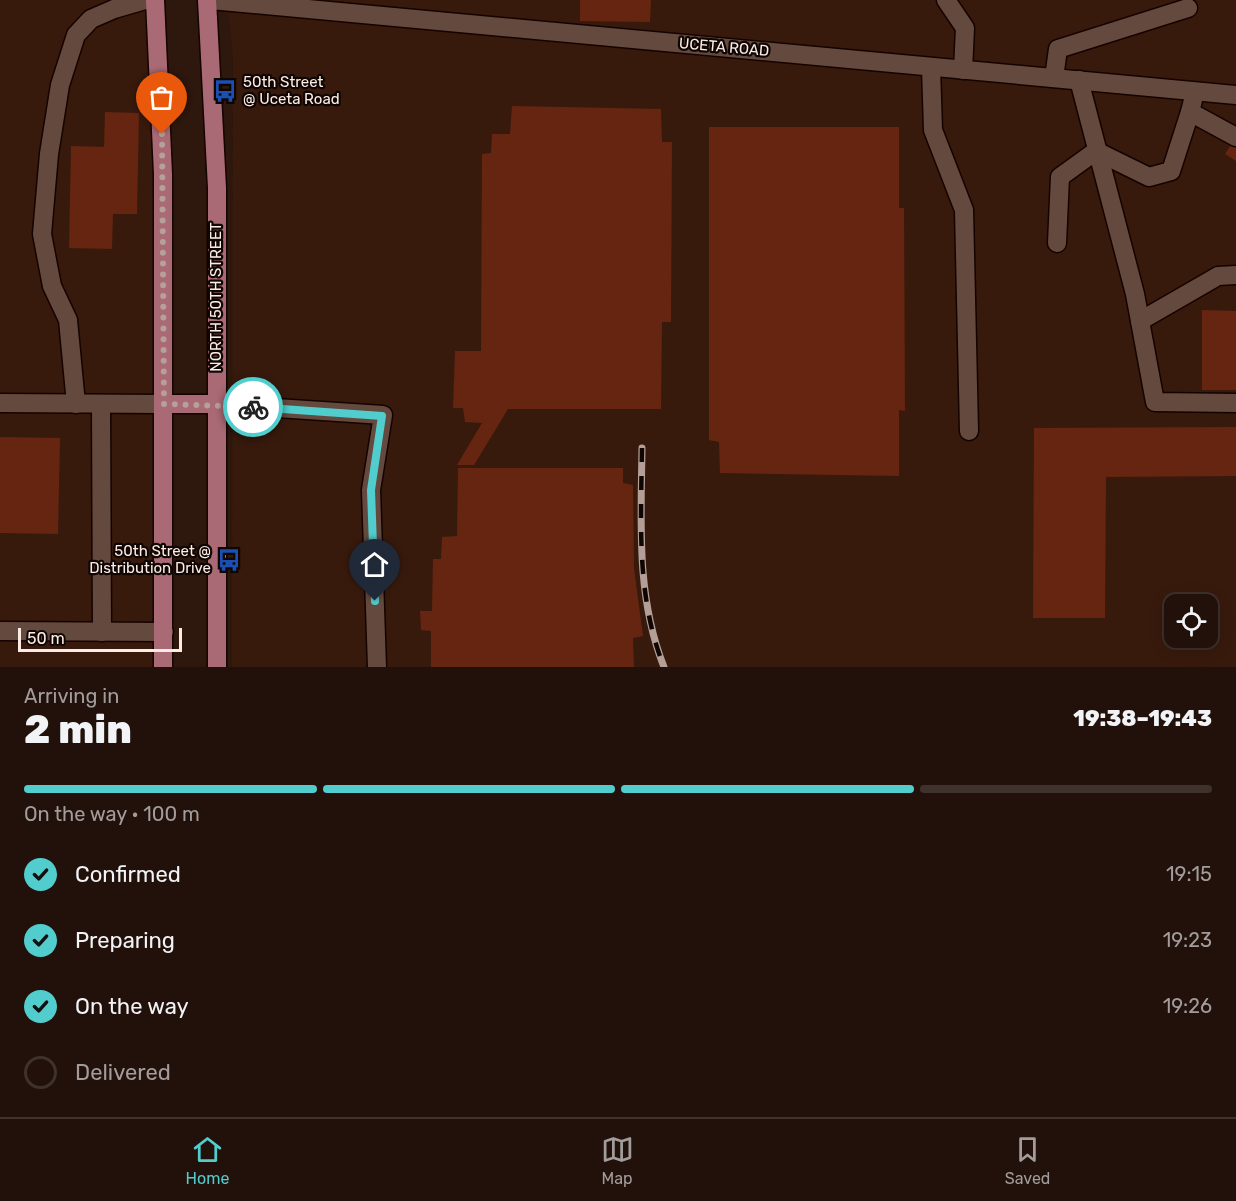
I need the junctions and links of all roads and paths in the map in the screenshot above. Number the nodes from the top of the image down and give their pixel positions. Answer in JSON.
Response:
{"nodes":[{"id":1,"x":145,"y":0,"type":"edge"},
{"id":2,"x":155,"y":0,"type":"edge"},
{"id":3,"x":209,"y":0,"type":"edge"},
{"id":4,"x":946,"y":0,"type":"edge"},
{"id":5,"x":376,"y":8,"type":"edge"},
{"id":6,"x":1188,"y":8,"type":"dead end"},
{"id":7,"x":931,"y":67,"type":"junction"},
{"id":8,"x":963,"y":70,"type":"junction"},
{"id":9,"x":1054,"y":78,"type":"junction"},
{"id":10,"x":1079,"y":80,"type":"junction"},
{"id":11,"x":1195,"y":91,"type":"junction"},
{"id":12,"x":1236,"y":95,"type":"edge"},
{"id":13,"x":1190,"y":112,"type":"junction"},
{"id":14,"x":1236,"y":137,"type":"edge"},
{"id":15,"x":1096,"y":151,"type":"junction"},
{"id":16,"x":1057,"y":243,"type":"dead end"},
{"id":17,"x":1236,"y":275,"type":"edge"},
{"id":18,"x":1140,"y":321,"type":"junction"},
{"id":19,"x":0,"y":403,"type":"edge"},
{"id":20,"x":1236,"y":403,"type":"edge"},
{"id":21,"x":76,"y":404,"type":"junction"},
{"id":22,"x":101,"y":404,"type":"junction"},
{"id":23,"x":164,"y":404,"type":"junction"},
{"id":24,"x":216,"y":404,"type":"junction"},
{"id":25,"x":969,"y":431,"type":"dead end"},
{"id":26,"x":0,"y":632,"type":"edge"},
{"id":27,"x":102,"y":632,"type":"junction"},
{"id":28,"x":164,"y":633,"type":"junction"},
{"id":29,"x":163,"y":667,"type":"edge"},
{"id":30,"x":217,"y":667,"type":"edge"},
{"id":31,"x":378,"y":667,"type":"edge"}],
"edges":[{"from":1,"to":21,"type":"street"},
{"from":2,"to":23,"type":"main road"},
{"from":3,"to":5,"type":"street","name":"UCETA ROAD"},
{"from":3,"to":24,"type":"main road","name":"NORTH 50TH STREET"},
{"from":4,"to":8,"type":"street"},
{"from":5,"to":7,"type":"street","name":"UCETA ROAD"},
{"from":6,"to":9,"type":"street"},
{"from":7,"to":8,"type":"street","name":"UCETA ROAD"},
{"from":7,"to":25,"type":"street"},
{"from":8,"to":9,"type":"street","name":"UCETA ROAD"},
{"from":9,"to":10,"type":"street","name":"UCETA ROAD"},
{"from":10,"to":11,"type":"street","name":"UCETA ROAD"},
{"from":10,"to":15,"type":"street"},
{"from":11,"to":12,"type":"street","name":"UCETA ROAD"},
{"from":11,"to":13,"type":"street"},
{"from":13,"to":14,"type":"street"},
{"from":13,"to":15,"type":"street"},
{"from":15,"to":16,"type":"street"},
{"from":15,"to":18,"type":"street"},
{"from":17,"to":18,"type":"street"},
{"from":18,"to":20,"type":"street"},
{"from":19,"to":21,"type":"street"},
{"from":21,"to":22,"type":"street"},
{"from":22,"to":23,"type":"street"},
{"from":22,"to":27,"type":"street"},
{"from":23,"to":24,"type":"main road"},
{"from":23,"to":28,"type":"main road"},
{"from":24,"to":30,"type":"main road","name":"NORTH 50TH STREET"},
{"from":24,"to":31,"type":"street"},
{"from":26,"to":27,"type":"street"},
{"from":27,"to":28,"type":"street"},
{"from":28,"to":29,"type":"main road"}]}
